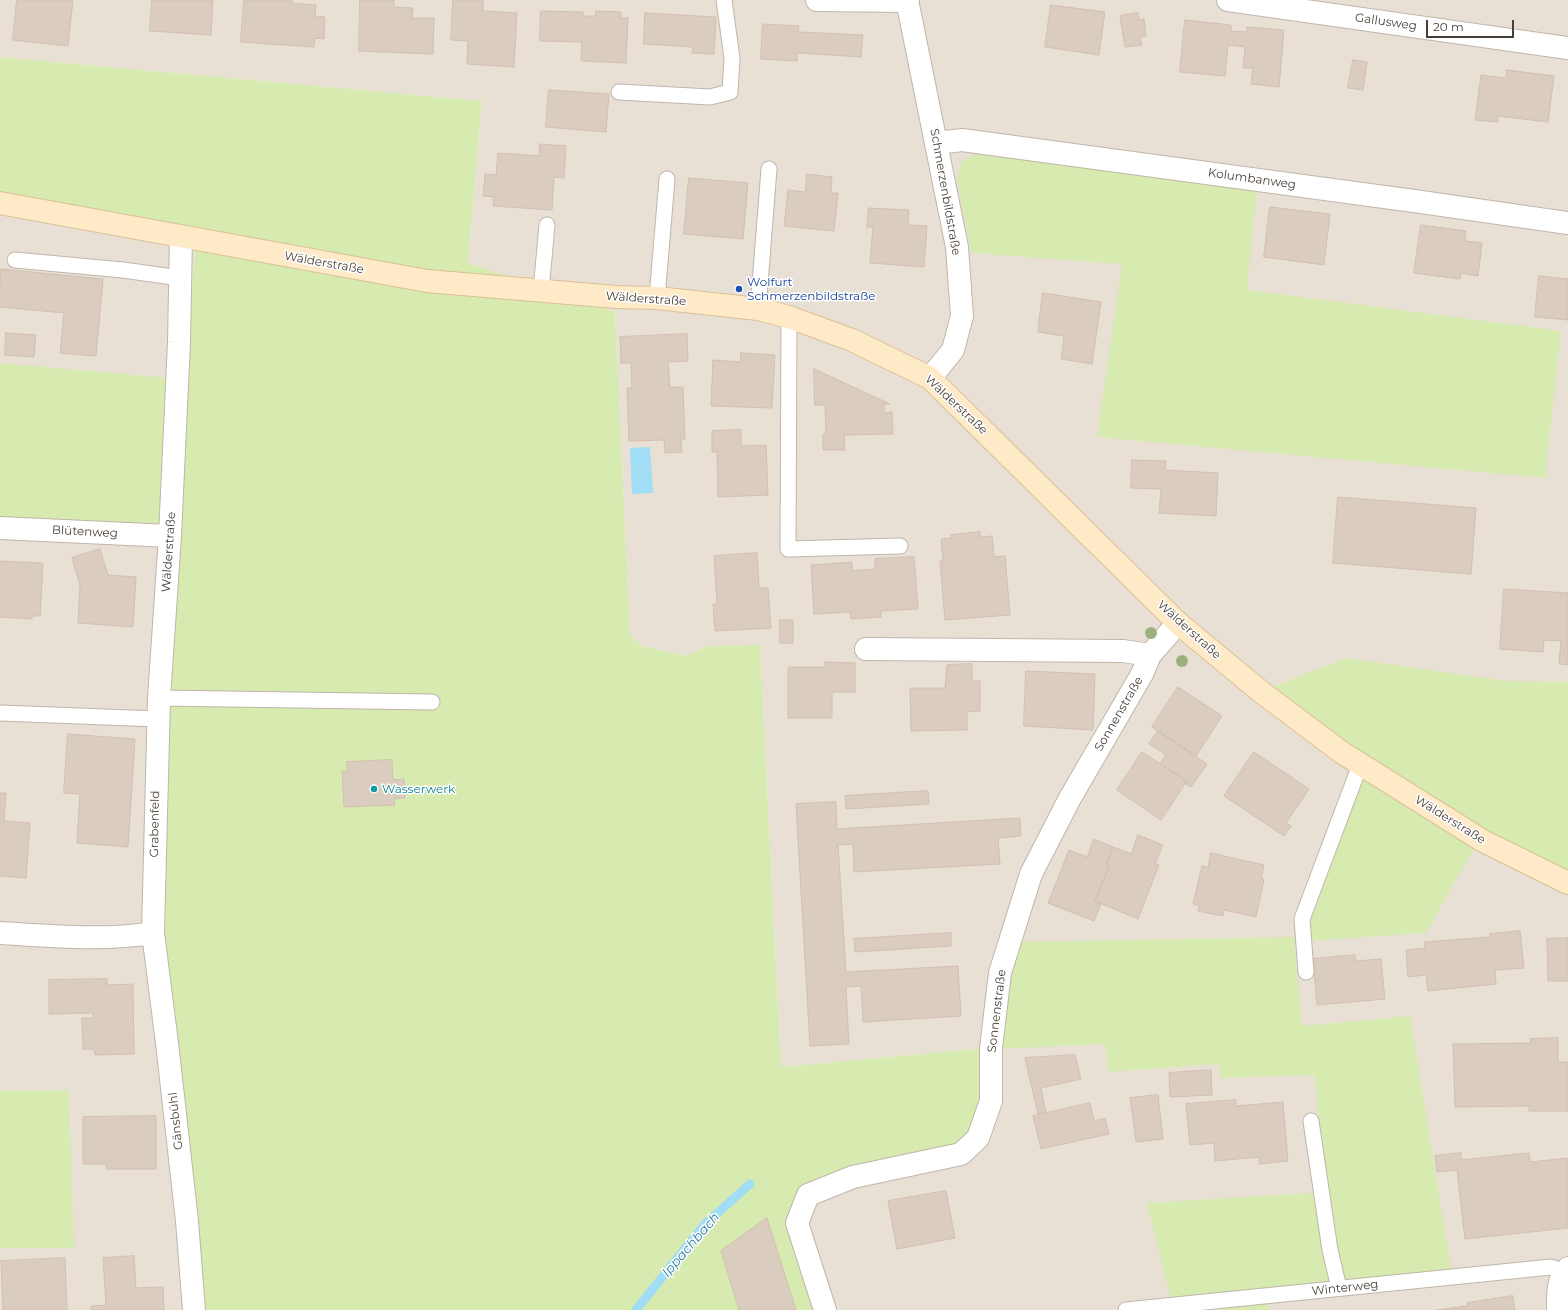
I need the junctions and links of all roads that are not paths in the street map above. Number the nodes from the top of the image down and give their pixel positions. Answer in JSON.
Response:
{"nodes":[{"id":1,"x":724,"y":0,"type":"edge"},
{"id":2,"x":817,"y":0,"type":"edge"},
{"id":3,"x":867,"y":0,"type":"edge"},
{"id":4,"x":1228,"y":0,"type":"edge"},
{"id":5,"x":908,"y":1,"type":"edge"},
{"id":6,"x":1568,"y":48,"type":"edge"},
{"id":7,"x":619,"y":92,"type":"dead end"},
{"id":8,"x":937,"y":143,"type":"junction"},
{"id":9,"x":769,"y":169,"type":"dead end"},
{"id":10,"x":667,"y":178,"type":"dead end"},
{"id":11,"x":0,"y":203,"type":"edge"},
{"id":12,"x":1568,"y":223,"type":"edge"},
{"id":13,"x":547,"y":225,"type":"dead end"},
{"id":14,"x":181,"y":237,"type":"junction"},
{"id":15,"x":15,"y":260,"type":"dead end"},
{"id":16,"x":180,"y":278,"type":"junction"},
{"id":17,"x":541,"y":290,"type":"junction"},
{"id":18,"x":657,"y":298,"type":"junction"},
{"id":19,"x":758,"y":309,"type":"junction"},
{"id":20,"x":789,"y":317,"type":"junction"},
{"id":21,"x":930,"y":378,"type":"junction"},
{"id":22,"x":0,"y":528,"type":"edge"},
{"id":23,"x":170,"y":536,"type":"junction"},
{"id":24,"x":900,"y":546,"type":"dead end"},
{"id":25,"x":1178,"y":623,"type":"junction"},
{"id":26,"x":866,"y":649,"type":"dead end"},
{"id":27,"x":1150,"y":655,"type":"junction"},
{"id":28,"x":432,"y":702,"type":"dead end"},
{"id":29,"x":158,"y":709,"type":"junction"},
{"id":30,"x":0,"y":713,"type":"edge"},
{"id":31,"x":1360,"y":765,"type":"junction"},
{"id":32,"x":1568,"y":883,"type":"edge"},
{"id":33,"x":0,"y":933,"type":"edge"},
{"id":34,"x":153,"y":933,"type":"junction"},
{"id":35,"x":1306,"y":972,"type":"dead end"},
{"id":36,"x":1311,"y":1121,"type":"dead end"},
{"id":37,"x":1566,"y":1270,"type":"edge"},
{"id":38,"x":1339,"y":1288,"type":"junction"},
{"id":39,"x":194,"y":1310,"type":"edge"},
{"id":40,"x":825,"y":1310,"type":"edge"},
{"id":41,"x":1126,"y":1310,"type":"edge"},
{"id":42,"x":1558,"y":1310,"type":"edge"}],
"edges":[{"from":1,"to":7,"type":"lane"},
{"from":2,"to":3,"type":"street"},
{"from":3,"to":5,"type":"street"},
{"from":4,"to":6,"type":"street","name":"Gallusweg"},
{"from":5,"to":8,"type":"street","name":"Schmerzenbildstraße"},
{"from":8,"to":12,"type":"street","name":"Kolumbanweg"},
{"from":8,"to":21,"type":"street","name":"Schmerzenbildstraße"},
{"from":9,"to":19,"type":"lane"},
{"from":10,"to":18,"type":"lane"},
{"from":11,"to":14,"type":"main road","name":"Wälderstraße"},
{"from":13,"to":17,"type":"lane"},
{"from":14,"to":16,"type":"street","name":"Wälderstraße"},
{"from":14,"to":17,"type":"main road","name":"Wälderstraße"},
{"from":15,"to":16,"type":"lane"},
{"from":16,"to":23,"type":"street","name":"Wälderstraße"},
{"from":17,"to":18,"type":"main road","name":"Wälderstraße"},
{"from":18,"to":19,"type":"main road","name":"Wälderstraße"},
{"from":19,"to":20,"type":"main road","name":"Wälderstraße"},
{"from":20,"to":21,"type":"main road","name":"Wälderstraße"},
{"from":20,"to":24,"type":"lane"},
{"from":21,"to":25,"type":"main road","name":"Wälderstraße"},
{"from":22,"to":23,"type":"street","name":"Blütenweg"},
{"from":23,"to":29,"type":"street","name":"Wälderstraße"},
{"from":25,"to":27,"type":"street","name":"Sonnenstraße"},
{"from":25,"to":31,"type":"main road","name":"Wälderstraße"},
{"from":26,"to":27,"type":"street"},
{"from":27,"to":40,"type":"street","name":"Sonnenstraße"},
{"from":28,"to":29,"type":"lane"},
{"from":29,"to":30,"type":"lane"},
{"from":29,"to":34,"type":"street","name":"Grabenfeld"},
{"from":31,"to":32,"type":"main road","name":"Wälderstraße"},
{"from":31,"to":35,"type":"lane"},
{"from":33,"to":34,"type":"street"},
{"from":34,"to":39,"type":"street","name":"Gänsbühl"},
{"from":36,"to":38,"type":"lane"},
{"from":37,"to":38,"type":"lane","name":"Winterweg"},
{"from":37,"to":42,"type":"street"},
{"from":38,"to":41,"type":"lane","name":"Winterweg"}]}
